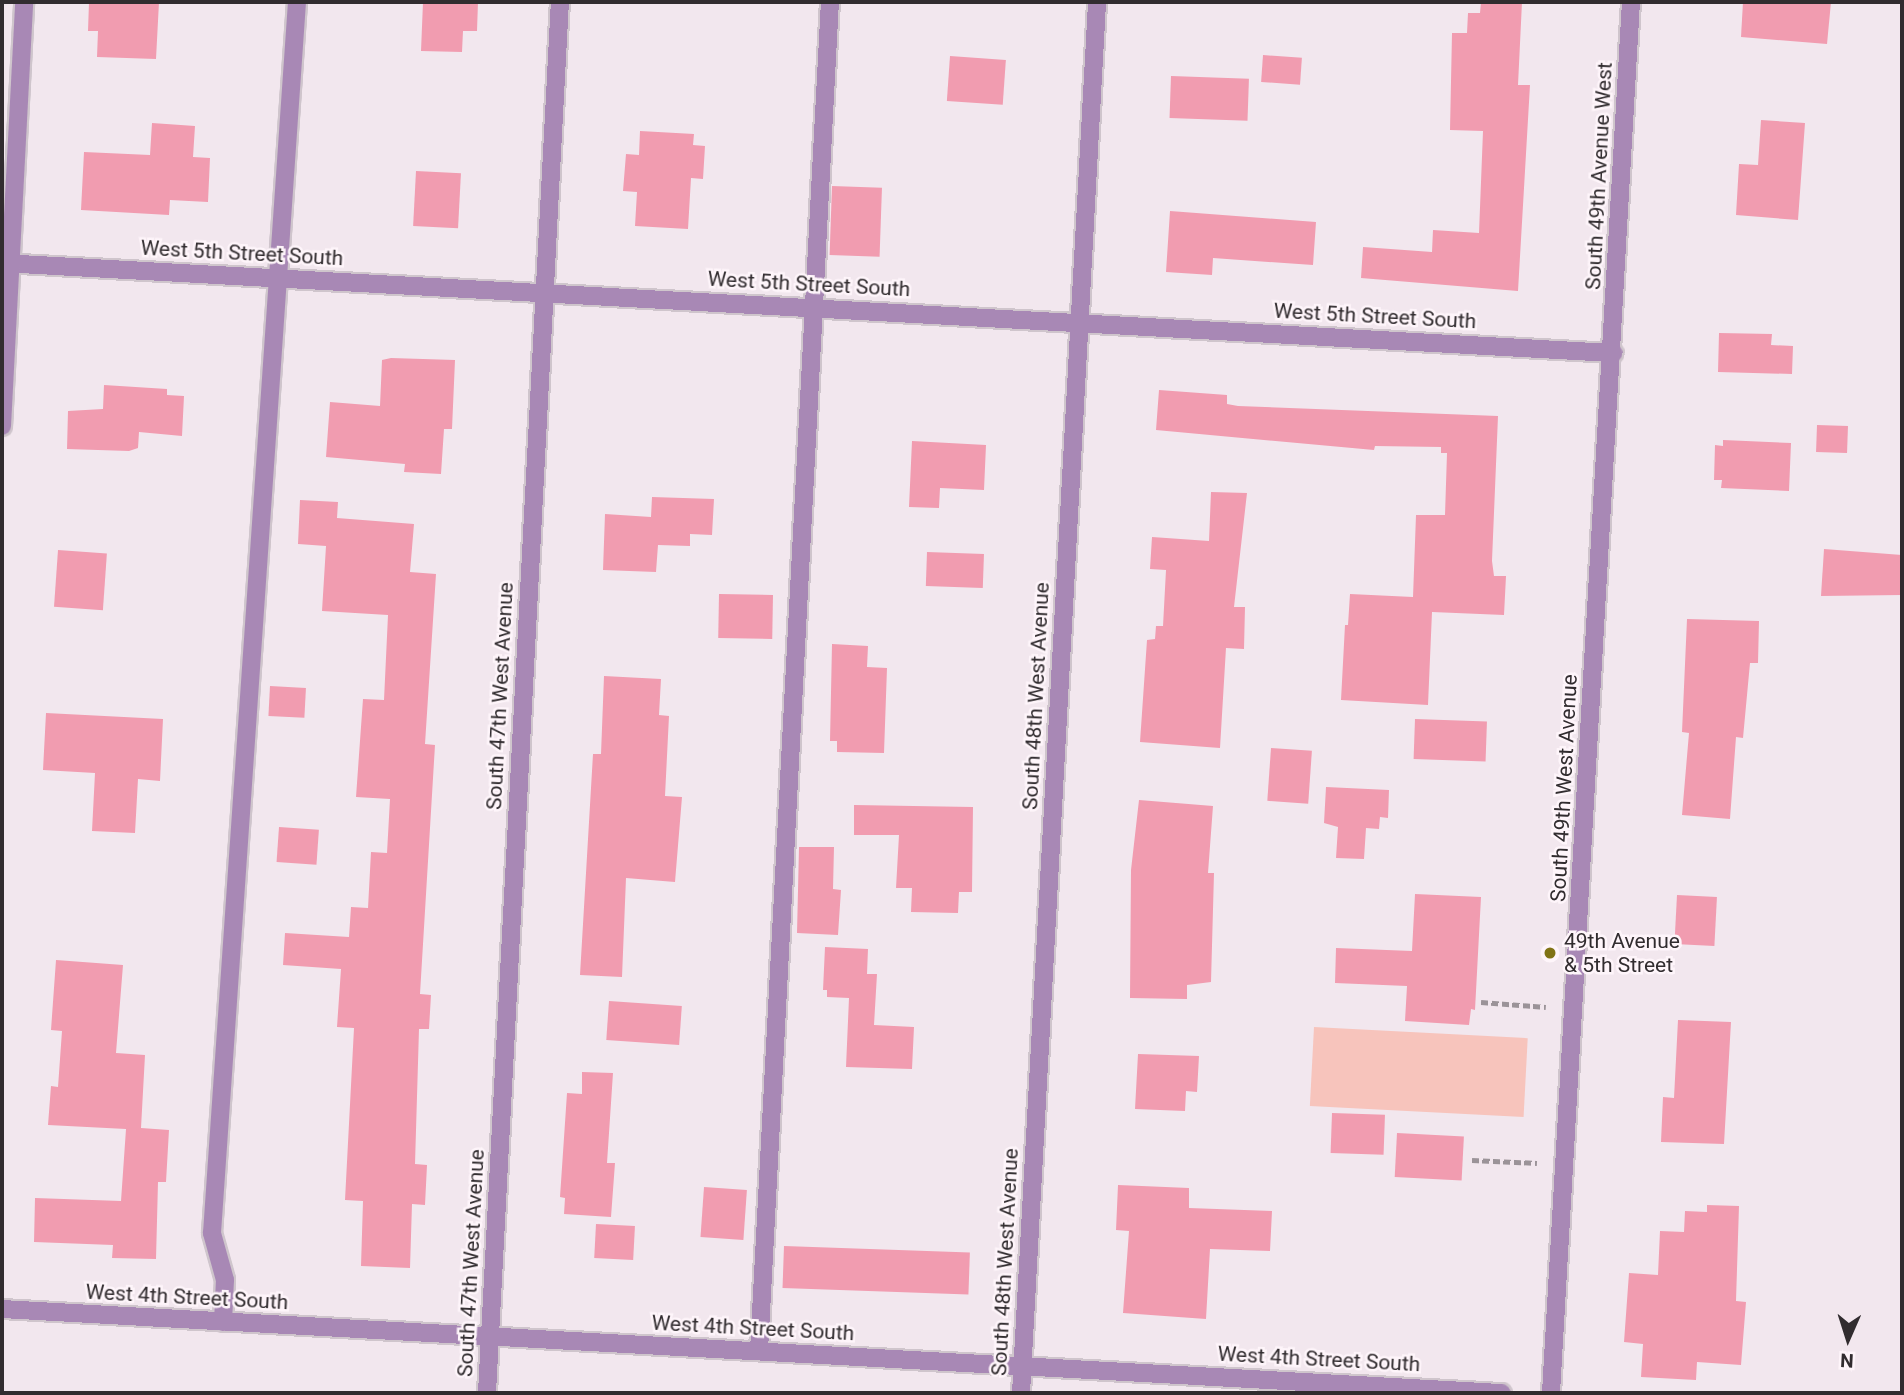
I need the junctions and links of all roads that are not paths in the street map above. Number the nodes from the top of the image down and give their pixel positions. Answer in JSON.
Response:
{"nodes":[{"id":1,"x":24,"y":2,"type":"edge"},
{"id":2,"x":297,"y":2,"type":"edge"},
{"id":3,"x":560,"y":2,"type":"edge"},
{"id":4,"x":831,"y":2,"type":"edge"},
{"id":5,"x":1097,"y":2,"type":"edge"},
{"id":6,"x":1631,"y":2,"type":"edge"},
{"id":7,"x":6,"y":264,"type":"edge"},
{"id":8,"x":276,"y":278,"type":"junction"},
{"id":9,"x":544,"y":292,"type":"junction"},
{"id":10,"x":814,"y":307,"type":"junction"},
{"id":11,"x":1079,"y":322,"type":"junction"},
{"id":12,"x":1613,"y":353,"type":"junction"},
{"id":13,"x":2,"y":426,"type":"edge"},
{"id":14,"x":2,"y":1309,"type":"edge"},
{"id":15,"x":223,"y":1322,"type":"junction"},
{"id":16,"x":490,"y":1338,"type":"junction"},
{"id":17,"x":759,"y":1351,"type":"junction"},
{"id":18,"x":1023,"y":1365,"type":"junction"},
{"id":19,"x":487,"y":1393,"type":"edge"},
{"id":20,"x":1021,"y":1393,"type":"edge"},
{"id":21,"x":1502,"y":1393,"type":"edge"},
{"id":22,"x":1551,"y":1393,"type":"edge"}],
"edges":[{"from":1,"to":7,"type":"street"},
{"from":2,"to":8,"type":"street"},
{"from":3,"to":9,"type":"street","name":"South 47th West Avenue"},
{"from":4,"to":10,"type":"street"},
{"from":5,"to":11,"type":"street","name":"South 48th West Avenue"},
{"from":6,"to":12,"type":"street","name":"South 49th Avenue West"},
{"from":7,"to":8,"type":"street","name":"West 5th Street South"},
{"from":7,"to":13,"type":"street"},
{"from":8,"to":9,"type":"street","name":"West 5th Street South"},
{"from":8,"to":15,"type":"street"},
{"from":9,"to":10,"type":"street","name":"West 5th Street South"},
{"from":9,"to":16,"type":"street","name":"South 47th West Avenue"},
{"from":10,"to":11,"type":"street","name":"West 5th Street South"},
{"from":10,"to":17,"type":"street"},
{"from":11,"to":12,"type":"street","name":"West 5th Street South"},
{"from":11,"to":18,"type":"street","name":"South 48th West Avenue"},
{"from":12,"to":22,"type":"street","name":"South 49th West Avenue"},
{"from":14,"to":15,"type":"street","name":"West 4th Street South"},
{"from":15,"to":16,"type":"street","name":"West 4th Street South"},
{"from":16,"to":17,"type":"street","name":"West 4th Street South"},
{"from":16,"to":19,"type":"street","name":"South 47th West Avenue"},
{"from":17,"to":18,"type":"street","name":"West 4th Street South"},
{"from":18,"to":20,"type":"street","name":"South 48th West Avenue"},
{"from":18,"to":21,"type":"street","name":"West 4th Street South"}]}
